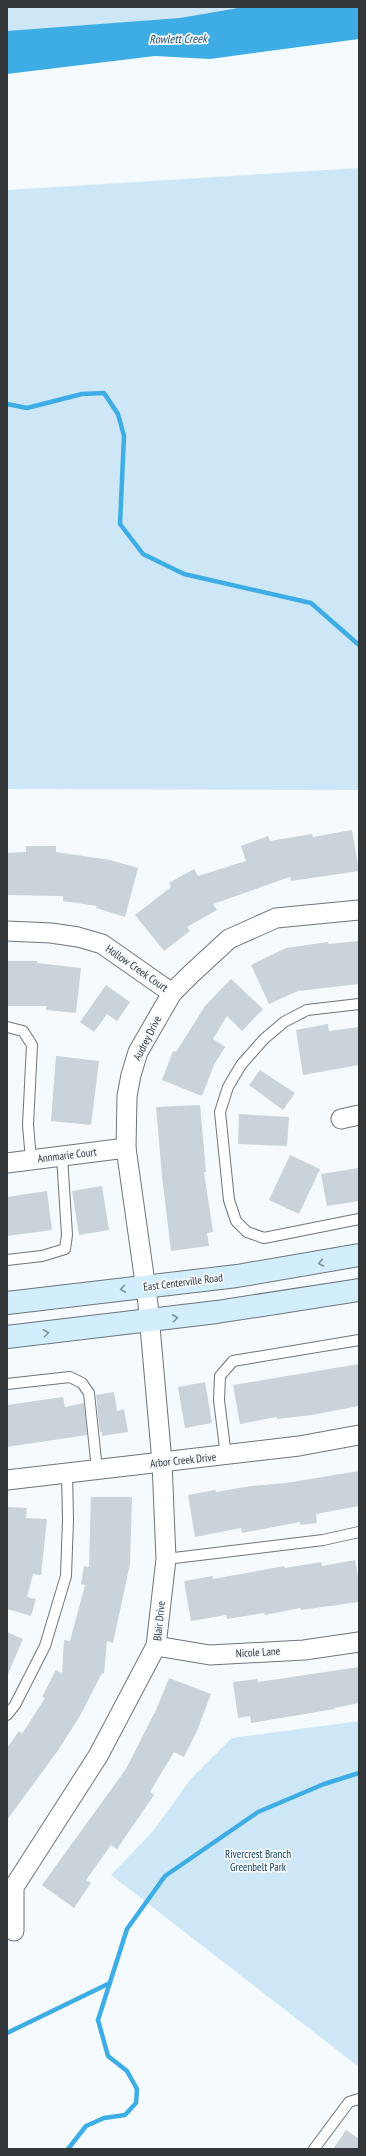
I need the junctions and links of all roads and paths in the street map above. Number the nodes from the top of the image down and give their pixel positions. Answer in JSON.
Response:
{"nodes":[{"id":1,"x":359,"y":910,"type":"edge"},
{"id":2,"x":7,"y":931,"type":"edge"},
{"id":3,"x":172,"y":993,"type":"junction"},
{"id":4,"x":359,"y":1004,"type":"edge"},
{"id":5,"x":7,"y":1027,"type":"edge"},
{"id":6,"x":126,"y":1148,"type":"junction"},
{"id":7,"x":62,"y":1156,"type":"junction"},
{"id":8,"x":31,"y":1160,"type":"junction"},
{"id":9,"x":7,"y":1162,"type":"edge"},
{"id":10,"x":359,"y":1219,"type":"edge"},
{"id":11,"x":359,"y":1255,"type":"edge"},
{"id":12,"x":7,"y":1260,"type":"edge"},
{"id":13,"x":146,"y":1287,"type":"junction"},
{"id":14,"x":359,"y":1290,"type":"edge"},
{"id":15,"x":7,"y":1303,"type":"edge"},
{"id":16,"x":150,"y":1321,"type":"junction"},
{"id":17,"x":7,"y":1337,"type":"edge"},
{"id":18,"x":359,"y":1340,"type":"edge"},
{"id":19,"x":7,"y":1384,"type":"edge"},
{"id":20,"x":359,"y":1435,"type":"edge"},
{"id":21,"x":226,"y":1456,"type":"junction"},
{"id":22,"x":162,"y":1462,"type":"junction"},
{"id":23,"x":96,"y":1470,"type":"junction"},
{"id":24,"x":67,"y":1473,"type":"junction"},
{"id":25,"x":7,"y":1480,"type":"edge"},
{"id":26,"x":359,"y":1532,"type":"edge"},
{"id":27,"x":166,"y":1560,"type":"junction"},
{"id":28,"x":359,"y":1642,"type":"edge"},
{"id":29,"x":156,"y":1646,"type":"junction"},
{"id":30,"x":7,"y":1715,"type":"edge"},
{"id":31,"x":14,"y":1931,"type":"dead end"},
{"id":32,"x":359,"y":2100,"type":"edge"},
{"id":33,"x":314,"y":2149,"type":"edge"}],
"edges":[{"from":1,"to":3,"type":"street","name":"Audrey Drive"},
{"from":2,"to":3,"type":"street","name":"Hollow Creek Court"},
{"from":3,"to":6,"type":"street","name":"Audrey Drive"},
{"from":4,"to":10,"type":"lane"},
{"from":5,"to":8,"type":"lane"},
{"from":6,"to":7,"type":"street","name":"Annmarie Court"},
{"from":6,"to":13,"type":"street","name":"Audrey Drive"},
{"from":7,"to":8,"type":"street","name":"Annmarie Court"},
{"from":7,"to":12,"type":"lane"},
{"from":8,"to":9,"type":"street","name":"Annmarie Court"},
{"from":11,"to":13,"type":"main road","name":"East Centerville Road","one_way":true},
{"from":13,"to":15,"type":"main road","name":"East Centerville Road","one_way":true},
{"from":13,"to":16,"type":"street","name":"Audrey Drive"},
{"from":16,"to":14,"type":"main road","one_way":true},
{"from":17,"to":16,"type":"main road","one_way":true},
{"from":16,"to":22,"type":"street","name":"Blair Drive"},
{"from":18,"to":21,"type":"lane"},
{"from":19,"to":23,"type":"lane"},
{"from":20,"to":21,"type":"street","name":"Arbor Creek Drive"},
{"from":21,"to":22,"type":"street","name":"Arbor Creek Drive"},
{"from":22,"to":23,"type":"street","name":"Arbor Creek Drive"},
{"from":22,"to":27,"type":"street","name":"Blair Drive"},
{"from":23,"to":24,"type":"street","name":"Arbor Creek Drive"},
{"from":24,"to":25,"type":"street","name":"Arbor Creek Drive"},
{"from":24,"to":30,"type":"lane"},
{"from":26,"to":27,"type":"lane"},
{"from":27,"to":29,"type":"street","name":"Blair Drive"},
{"from":28,"to":29,"type":"street","name":"Nicole Lane"},
{"from":29,"to":31,"type":"street","name":"Blair Drive"},
{"from":32,"to":33,"type":"lane"}]}
